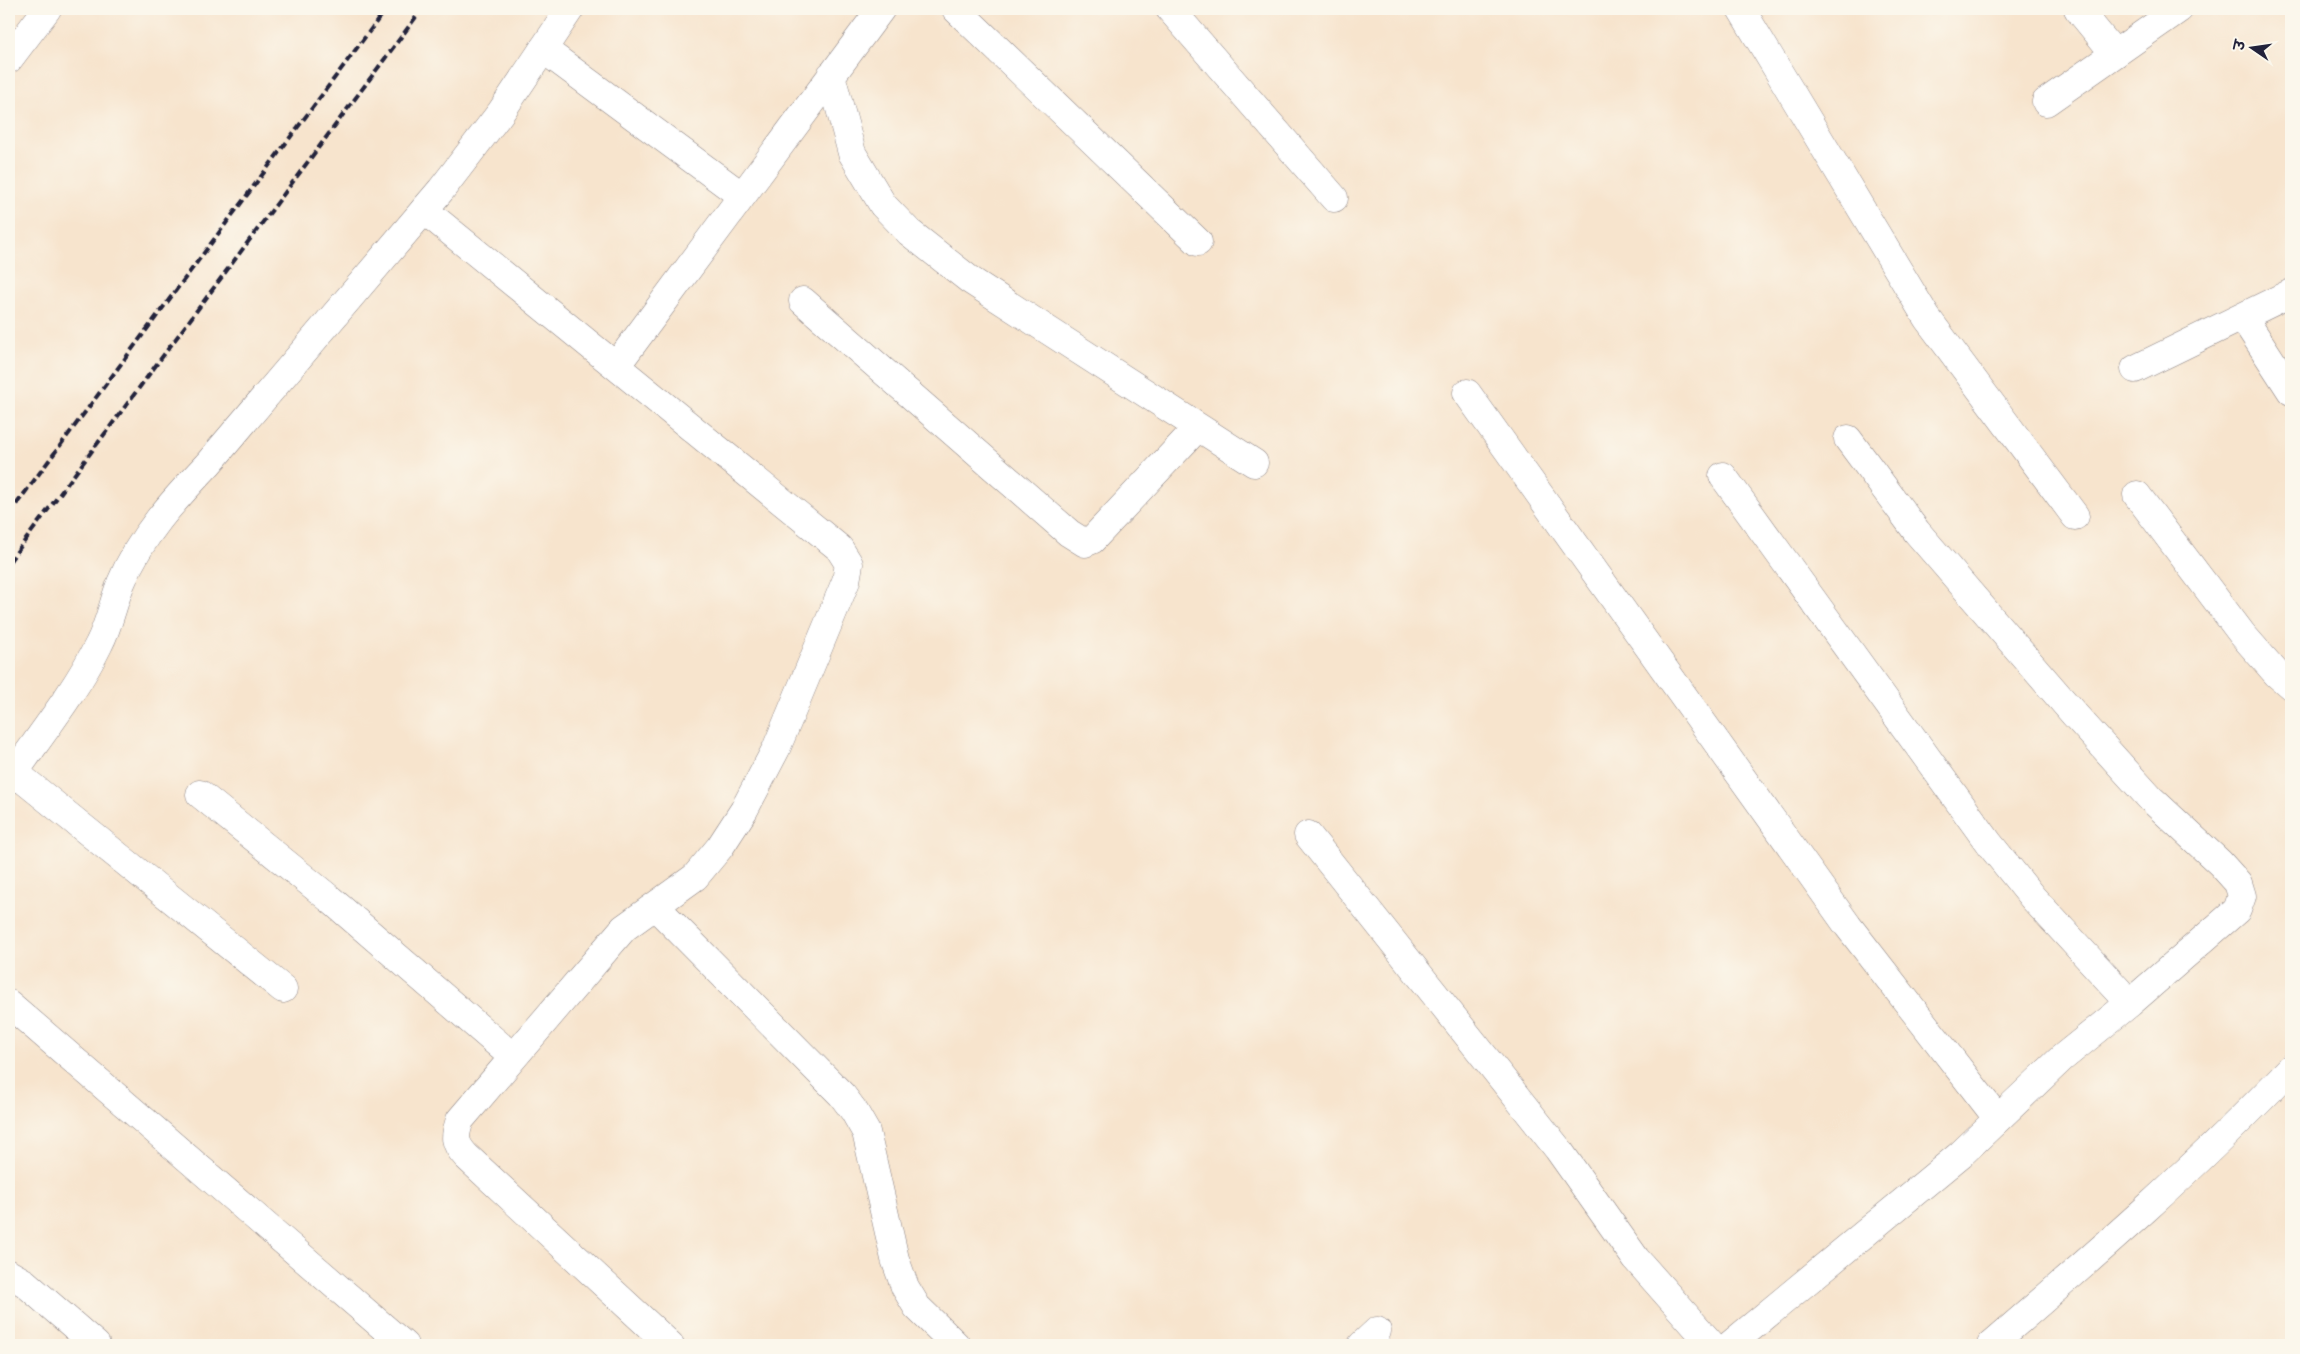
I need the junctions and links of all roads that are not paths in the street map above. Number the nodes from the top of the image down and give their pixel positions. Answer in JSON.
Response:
{"nodes":[{"id":1,"x":47,"y":9,"type":"edge"},
{"id":2,"x":570,"y":9,"type":"edge"},
{"id":3,"x":881,"y":9,"type":"edge"},
{"id":4,"x":956,"y":9,"type":"edge"},
{"id":5,"x":1170,"y":9,"type":"edge"},
{"id":6,"x":1741,"y":9,"type":"edge"},
{"id":7,"x":2078,"y":9,"type":"edge"},
{"id":8,"x":2179,"y":9,"type":"edge"},
{"id":9,"x":543,"y":49,"type":"junction"},
{"id":10,"x":2114,"y":54,"type":"junction"},
{"id":11,"x":9,"y":59,"type":"edge"},
{"id":12,"x":831,"y":75,"type":"junction"},
{"id":13,"x":2046,"y":102,"type":"dead end"},
{"id":14,"x":742,"y":196,"type":"junction"},
{"id":15,"x":1334,"y":198,"type":"dead end"},
{"id":16,"x":424,"y":210,"type":"junction"},
{"id":17,"x":1198,"y":242,"type":"dead end"},
{"id":18,"x":2291,"y":293,"type":"edge"},
{"id":19,"x":802,"y":301,"type":"dead end"},
{"id":20,"x":2243,"y":317,"type":"junction"},
{"id":21,"x":616,"y":366,"type":"junction"},
{"id":22,"x":2135,"y":370,"type":"dead end"},
{"id":23,"x":2291,"y":391,"type":"edge"},
{"id":24,"x":1467,"y":393,"type":"dead end"},
{"id":25,"x":1198,"y":428,"type":"junction"},
{"id":26,"x":1848,"y":439,"type":"dead end"},
{"id":27,"x":1254,"y":463,"type":"dead end"},
{"id":28,"x":1723,"y":476,"type":"dead end"},
{"id":29,"x":2137,"y":495,"type":"dead end"},
{"id":30,"x":2075,"y":516,"type":"dead end"},
{"id":31,"x":2291,"y":686,"type":"edge"},
{"id":32,"x":12,"y":776,"type":"edge"},
{"id":33,"x":200,"y":794,"type":"dead end"},
{"id":34,"x":1308,"y":835,"type":"dead end"},
{"id":35,"x":655,"y":906,"type":"junction"},
{"id":36,"x":283,"y":989,"type":"dead end"},
{"id":37,"x":2130,"y":1003,"type":"junction"},
{"id":38,"x":9,"y":1004,"type":"edge"},
{"id":39,"x":513,"y":1057,"type":"junction"},
{"id":40,"x":2291,"y":1068,"type":"edge"},
{"id":41,"x":1998,"y":1119,"type":"junction"},
{"id":42,"x":9,"y":1274,"type":"edge"},
{"id":43,"x":96,"y":1345,"type":"edge"},
{"id":44,"x":404,"y":1345,"type":"edge"},
{"id":45,"x":670,"y":1345,"type":"edge"},
{"id":46,"x":956,"y":1345,"type":"edge"},
{"id":47,"x":1712,"y":1345,"type":"edge"},
{"id":48,"x":1730,"y":1345,"type":"edge"},
{"id":49,"x":1991,"y":1345,"type":"edge"}],
"edges":[{"from":1,"to":11,"type":"street"},
{"from":2,"to":9,"type":"street"},
{"from":3,"to":12,"type":"street"},
{"from":4,"to":17,"type":"street"},
{"from":5,"to":15,"type":"street"},
{"from":6,"to":30,"type":"street"},
{"from":7,"to":10,"type":"street"},
{"from":8,"to":10,"type":"street"},
{"from":9,"to":14,"type":"street"},
{"from":9,"to":16,"type":"street"},
{"from":10,"to":13,"type":"street"},
{"from":12,"to":14,"type":"street"},
{"from":12,"to":25,"type":"street"},
{"from":14,"to":21,"type":"street"},
{"from":16,"to":21,"type":"street"},
{"from":16,"to":32,"type":"street"},
{"from":18,"to":20,"type":"street"},
{"from":19,"to":25,"type":"street"},
{"from":20,"to":22,"type":"street"},
{"from":20,"to":23,"type":"street"},
{"from":21,"to":35,"type":"street"},
{"from":24,"to":41,"type":"street"},
{"from":25,"to":27,"type":"street"},
{"from":26,"to":37,"type":"street"},
{"from":28,"to":37,"type":"street"},
{"from":29,"to":31,"type":"street"},
{"from":32,"to":36,"type":"street"},
{"from":33,"to":39,"type":"street"},
{"from":34,"to":47,"type":"street"},
{"from":35,"to":39,"type":"street"},
{"from":35,"to":46,"type":"street"},
{"from":37,"to":41,"type":"street"},
{"from":38,"to":44,"type":"street"},
{"from":39,"to":45,"type":"street"},
{"from":40,"to":49,"type":"street"},
{"from":41,"to":48,"type":"street"},
{"from":42,"to":43,"type":"street"}]}
